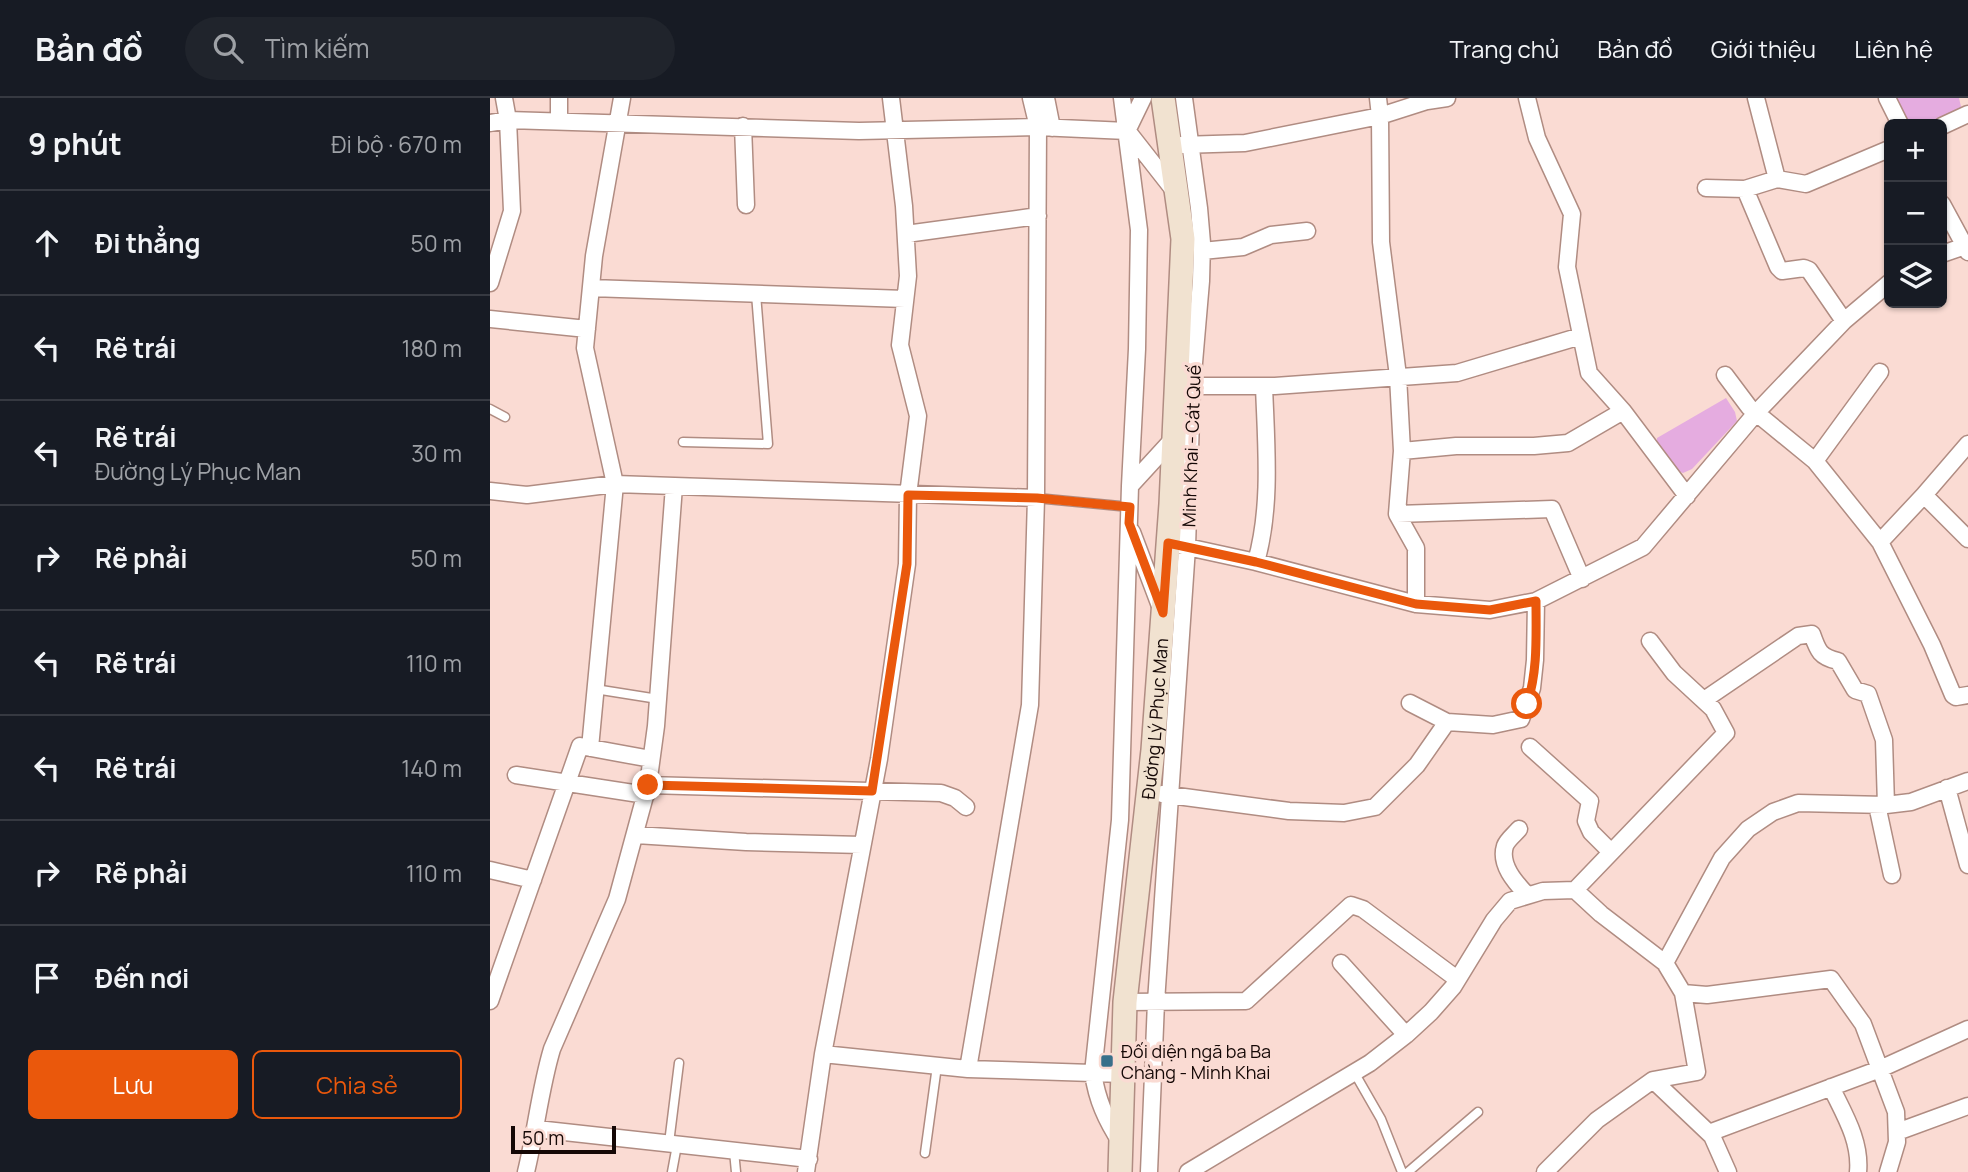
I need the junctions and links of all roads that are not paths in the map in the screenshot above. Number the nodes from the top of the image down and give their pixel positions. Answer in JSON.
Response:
{"nodes":[{"id":1,"x":504,"y":98,"type":"edge"},
{"id":2,"x":559,"y":98,"type":"edge"},
{"id":3,"x":622,"y":98,"type":"edge"},
{"id":4,"x":891,"y":98,"type":"edge"},
{"id":5,"x":1031,"y":98,"type":"edge"},
{"id":6,"x":1046,"y":98,"type":"edge"},
{"id":7,"x":1122,"y":98,"type":"edge"},
{"id":8,"x":1143,"y":98,"type":"edge"},
{"id":9,"x":1163,"y":98,"type":"edge"},
{"id":10,"x":1184,"y":98,"type":"edge"},
{"id":11,"x":1378,"y":98,"type":"edge"},
{"id":12,"x":1447,"y":98,"type":"edge"},
{"id":13,"x":1527,"y":98,"type":"edge"},
{"id":14,"x":1756,"y":98,"type":"edge"},
{"id":15,"x":1887,"y":98,"type":"edge"},
{"id":16,"x":1968,"y":114,"type":"edge"},
{"id":17,"x":1380,"y":116,"type":"junction"},
{"id":18,"x":1898,"y":119,"type":"edge"},
{"id":19,"x":508,"y":120,"type":"junction"},
{"id":20,"x":559,"y":121,"type":"junction"},
{"id":21,"x":617,"y":122,"type":"junction"},
{"id":22,"x":490,"y":123,"type":"edge"},
{"id":23,"x":1947,"y":124,"type":"edge"},
{"id":24,"x":743,"y":126,"type":"junction"},
{"id":25,"x":1045,"y":128,"type":"junction"},
{"id":26,"x":894,"y":130,"type":"junction"},
{"id":27,"x":1127,"y":131,"type":"junction"},
{"id":28,"x":1180,"y":145,"type":"junction"},
{"id":29,"x":1884,"y":151,"type":"edge"},
{"id":30,"x":1777,"y":179,"type":"junction"},
{"id":31,"x":1706,"y":188,"type":"dead end"},
{"id":32,"x":1745,"y":189,"type":"junction"},
{"id":33,"x":1177,"y":194,"type":"junction"},
{"id":34,"x":746,"y":205,"type":"dead end"},
{"id":35,"x":1947,"y":213,"type":"edge"},
{"id":36,"x":1038,"y":215,"type":"junction"},
{"id":37,"x":1307,"y":231,"type":"dead end"},
{"id":38,"x":906,"y":234,"type":"junction"},
{"id":39,"x":1967,"y":248,"type":"edge"},
{"id":40,"x":1202,"y":250,"type":"junction"},
{"id":41,"x":1947,"y":253,"type":"edge"},
{"id":42,"x":490,"y":283,"type":"edge"},
{"id":43,"x":1884,"y":287,"type":"edge"},
{"id":44,"x":591,"y":288,"type":"junction"},
{"id":45,"x":757,"y":294,"type":"junction"},
{"id":46,"x":905,"y":299,"type":"junction"},
{"id":47,"x":490,"y":319,"type":"edge"},
{"id":48,"x":1844,"y":321,"type":"junction"},
{"id":49,"x":587,"y":329,"type":"junction"},
{"id":50,"x":1581,"y":335,"type":"junction"},
{"id":51,"x":1880,"y":372,"type":"dead end"},
{"id":52,"x":1725,"y":375,"type":"dead end"},
{"id":53,"x":1398,"y":376,"type":"junction"},
{"id":54,"x":1184,"y":386,"type":"junction"},
{"id":55,"x":1264,"y":386,"type":"junction"},
{"id":56,"x":490,"y":409,"type":"edge"},
{"id":57,"x":1623,"y":411,"type":"junction"},
{"id":58,"x":1756,"y":413,"type":"junction"},
{"id":59,"x":505,"y":417,"type":"dead end"},
{"id":60,"x":1174,"y":438,"type":"junction"},
{"id":61,"x":683,"y":442,"type":"dead end"},
{"id":62,"x":1968,"y":444,"type":"edge"},
{"id":63,"x":1402,"y":451,"type":"junction"},
{"id":64,"x":1815,"y":461,"type":"junction"},
{"id":65,"x":615,"y":484,"type":"junction"},
{"id":66,"x":674,"y":486,"type":"junction"},
{"id":67,"x":1130,"y":486,"type":"junction"},
{"id":68,"x":490,"y":491,"type":"edge"},
{"id":69,"x":908,"y":495,"type":"junction"},
{"id":70,"x":1924,"y":495,"type":"junction"},
{"id":71,"x":1687,"y":496,"type":"junction"},
{"id":72,"x":1037,"y":498,"type":"junction"},
{"id":73,"x":1397,"y":514,"type":"junction"},
{"id":74,"x":1129,"y":515,"type":"junction"},
{"id":75,"x":1968,"y":539,"type":"edge"},
{"id":76,"x":1880,"y":542,"type":"junction"},
{"id":77,"x":1178,"y":545,"type":"junction"},
{"id":78,"x":1256,"y":562,"type":"junction"},
{"id":79,"x":1582,"y":579,"type":"junction"},
{"id":80,"x":1536,"y":601,"type":"junction"},
{"id":81,"x":1416,"y":604,"type":"junction"},
{"id":82,"x":1163,"y":613,"type":"junction"},
{"id":83,"x":1650,"y":640,"type":"dead end"},
{"id":84,"x":596,"y":689,"type":"junction"},
{"id":85,"x":1968,"y":695,"type":"edge"},
{"id":86,"x":658,"y":699,"type":"junction"},
{"id":87,"x":1704,"y":700,"type":"junction"},
{"id":88,"x":1410,"y":703,"type":"dead end"},
{"id":89,"x":1447,"y":722,"type":"junction"},
{"id":90,"x":1530,"y":747,"type":"dead end"},
{"id":91,"x":590,"y":748,"type":"junction"},
{"id":92,"x":651,"y":758,"type":"junction"},
{"id":93,"x":516,"y":775,"type":"dead end"},
{"id":94,"x":1968,"y":781,"type":"edge"},
{"id":95,"x":567,"y":782,"type":"junction"},
{"id":96,"x":1947,"y":788,"type":"junction"},
{"id":97,"x":647,"y":790,"type":"junction"},
{"id":98,"x":872,"y":791,"type":"junction"},
{"id":99,"x":1160,"y":793,"type":"junction"},
{"id":100,"x":1882,"y":805,"type":"junction"},
{"id":101,"x":966,"y":807,"type":"dead end"},
{"id":102,"x":1519,"y":829,"type":"dead end"},
{"id":103,"x":636,"y":835,"type":"junction"},
{"id":104,"x":862,"y":845,"type":"junction"},
{"id":105,"x":1611,"y":852,"type":"junction"},
{"id":106,"x":1968,"y":865,"type":"edge"},
{"id":107,"x":490,"y":870,"type":"edge"},
{"id":108,"x":1892,"y":875,"type":"dead end"},
{"id":109,"x":533,"y":880,"type":"junction"},
{"id":110,"x":1575,"y":890,"type":"junction"},
{"id":111,"x":1527,"y":895,"type":"junction"},
{"id":112,"x":1341,"y":963,"type":"dead end"},
{"id":113,"x":1665,"y":963,"type":"junction"},
{"id":114,"x":1457,"y":979,"type":"junction"},
{"id":115,"x":1683,"y":993,"type":"junction"},
{"id":116,"x":490,"y":1001,"type":"edge"},
{"id":117,"x":1125,"y":1002,"type":"junction"},
{"id":118,"x":1156,"y":1002,"type":"junction"},
{"id":119,"x":1968,"y":1029,"type":"edge"},
{"id":120,"x":1406,"y":1035,"type":"junction"},
{"id":121,"x":823,"y":1055,"type":"junction"},
{"id":122,"x":679,"y":1063,"type":"dead end"},
{"id":123,"x":937,"y":1066,"type":"junction"},
{"id":124,"x":968,"y":1069,"type":"junction"},
{"id":125,"x":1880,"y":1069,"type":"junction"},
{"id":126,"x":1354,"y":1072,"type":"junction"},
{"id":127,"x":1093,"y":1073,"type":"junction"},
{"id":128,"x":1123,"y":1074,"type":"junction"},
{"id":129,"x":1653,"y":1080,"type":"junction"},
{"id":130,"x":1831,"y":1087,"type":"junction"},
{"id":131,"x":1968,"y":1106,"type":"edge"},
{"id":132,"x":1478,"y":1112,"type":"dead end"},
{"id":133,"x":537,"y":1129,"type":"junction"},
{"id":134,"x":1897,"y":1132,"type":"junction"},
{"id":135,"x":1709,"y":1133,"type":"junction"},
{"id":136,"x":673,"y":1144,"type":"junction"},
{"id":137,"x":1121,"y":1144,"type":"junction"},
{"id":138,"x":734,"y":1151,"type":"junction"},
{"id":139,"x":926,"y":1153,"type":"dead end"},
{"id":140,"x":807,"y":1166,"type":"edge"},
{"id":141,"x":526,"y":1172,"type":"edge"},
{"id":142,"x":672,"y":1172,"type":"edge"},
{"id":143,"x":736,"y":1172,"type":"edge"},
{"id":144,"x":1120,"y":1172,"type":"edge"},
{"id":145,"x":1149,"y":1172,"type":"edge"},
{"id":146,"x":1188,"y":1172,"type":"edge"},
{"id":147,"x":1402,"y":1172,"type":"edge"},
{"id":148,"x":1408,"y":1172,"type":"edge"},
{"id":149,"x":1545,"y":1172,"type":"edge"},
{"id":150,"x":1728,"y":1172,"type":"edge"},
{"id":151,"x":1858,"y":1172,"type":"edge"},
{"id":152,"x":1888,"y":1172,"type":"edge"}],
"edges":[{"from":1,"to":19,"type":"street"},
{"from":2,"to":20,"type":"street"},
{"from":3,"to":21,"type":"street"},
{"from":4,"to":26,"type":"street"},
{"from":5,"to":25,"type":"street"},
{"from":6,"to":25,"type":"street"},
{"from":7,"to":27,"type":"street"},
{"from":8,"to":27,"type":"street"},
{"from":9,"to":28,"type":"main road","name":"Đường Lý Phục Man"},
{"from":10,"to":28,"type":"street","name":"Minh Khai - Cát Quế"},
{"from":11,"to":17,"type":"street"},
{"from":12,"to":17,"type":"street"},
{"from":13,"to":50,"type":"street"},
{"from":14,"to":30,"type":"street"},
{"from":15,"to":18,"type":"street"},
{"from":16,"to":23,"type":"street"},
{"from":17,"to":28,"type":"street"},
{"from":17,"to":53,"type":"street"},
{"from":19,"to":20,"type":"street"},
{"from":19,"to":22,"type":"street"},
{"from":19,"to":42,"type":"street"},
{"from":20,"to":21,"type":"street"},
{"from":21,"to":24,"type":"street"},
{"from":21,"to":44,"type":"street"},
{"from":24,"to":26,"type":"street"},
{"from":24,"to":34,"type":"street"},
{"from":25,"to":26,"type":"street"},
{"from":25,"to":27,"type":"street"},
{"from":25,"to":36,"type":"street"},
{"from":26,"to":38,"type":"street"},
{"from":27,"to":33,"type":"street"},
{"from":27,"to":67,"type":"street"},
{"from":28,"to":33,"type":"main road","name":"Đường Lý Phục Man"},
{"from":28,"to":40,"type":"street","name":"Minh Khai - Cát Quế"},
{"from":29,"to":30,"type":"street"},
{"from":30,"to":32,"type":"street"},
{"from":31,"to":32,"type":"street"},
{"from":32,"to":48,"type":"street"},
{"from":33,"to":54,"type":"main road","name":"Đường Lý Phục Man"},
{"from":35,"to":39,"type":"street"},
{"from":36,"to":38,"type":"street"},
{"from":36,"to":72,"type":"street"},
{"from":37,"to":40,"type":"street"},
{"from":38,"to":46,"type":"street"},
{"from":39,"to":41,"type":"street"},
{"from":40,"to":54,"type":"street","name":"Minh Khai - Cát Quế"},
{"from":43,"to":48,"type":"street"},
{"from":44,"to":45,"type":"street"},
{"from":44,"to":49,"type":"street"},
{"from":45,"to":46,"type":"street"},
{"from":45,"to":61,"type":"lane"},
{"from":46,"to":69,"type":"street"},
{"from":47,"to":49,"type":"street"},
{"from":48,"to":58,"type":"street"},
{"from":49,"to":65,"type":"street"},
{"from":50,"to":53,"type":"street"},
{"from":50,"to":57,"type":"street"},
{"from":51,"to":64,"type":"street"},
{"from":52,"to":58,"type":"street"},
{"from":53,"to":55,"type":"street"},
{"from":53,"to":63,"type":"street"},
{"from":54,"to":55,"type":"street"},
{"from":54,"to":60,"type":"main road","name":"Đường Lý Phục Man"},
{"from":54,"to":77,"type":"street","name":"Minh Khai - Cát Quế"},
{"from":55,"to":78,"type":"street"},
{"from":56,"to":59,"type":"lane"},
{"from":57,"to":63,"type":"street"},
{"from":57,"to":71,"type":"street"},
{"from":58,"to":64,"type":"street"},
{"from":58,"to":71,"type":"street"},
{"from":60,"to":67,"type":"street"},
{"from":60,"to":77,"type":"main road","name":"Đường Lý Phục Man"},
{"from":62,"to":70,"type":"street"},
{"from":63,"to":73,"type":"street"},
{"from":64,"to":76,"type":"street"},
{"from":65,"to":66,"type":"street"},
{"from":65,"to":68,"type":"street"},
{"from":65,"to":84,"type":"street"},
{"from":66,"to":69,"type":"street"},
{"from":66,"to":86,"type":"street"},
{"from":67,"to":74,"type":"street"},
{"from":69,"to":72,"type":"street"},
{"from":69,"to":98,"type":"street"},
{"from":70,"to":75,"type":"street"},
{"from":70,"to":76,"type":"street"},
{"from":71,"to":79,"type":"street"},
{"from":72,"to":74,"type":"lane"},
{"from":72,"to":124,"type":"street"},
{"from":73,"to":79,"type":"street"},
{"from":73,"to":81,"type":"street"},
{"from":74,"to":82,"type":"street"},
{"from":74,"to":127,"type":"street"},
{"from":76,"to":85,"type":"street"},
{"from":77,"to":78,"type":"street"},
{"from":77,"to":82,"type":"main road","name":"Đường Lý Phục Man"},
{"from":77,"to":99,"type":"street","name":"Minh Khai - Cát Quế"},
{"from":78,"to":81,"type":"street"},
{"from":79,"to":80,"type":"street"},
{"from":80,"to":81,"type":"street"},
{"from":80,"to":89,"type":"street"},
{"from":82,"to":99,"type":"main road","name":"Đường Lý Phục Man"},
{"from":83,"to":87,"type":"street"},
{"from":84,"to":86,"type":"lane"},
{"from":84,"to":91,"type":"street"},
{"from":86,"to":92,"type":"street"},
{"from":87,"to":100,"type":"street"},
{"from":87,"to":105,"type":"street"},
{"from":88,"to":89,"type":"street"},
{"from":89,"to":99,"type":"street"},
{"from":90,"to":105,"type":"street"},
{"from":91,"to":92,"type":"street"},
{"from":91,"to":95,"type":"street"},
{"from":92,"to":97,"type":"street"},
{"from":93,"to":95,"type":"street"},
{"from":94,"to":96,"type":"street"},
{"from":95,"to":97,"type":"street"},
{"from":95,"to":109,"type":"street"},
{"from":96,"to":100,"type":"street"},
{"from":96,"to":106,"type":"street"},
{"from":97,"to":98,"type":"street"},
{"from":97,"to":103,"type":"street"},
{"from":98,"to":101,"type":"street"},
{"from":98,"to":104,"type":"street"},
{"from":99,"to":117,"type":"main road","name":"Đường Lý Phục Man"},
{"from":99,"to":118,"type":"street","name":"Minh Khai - Cát Quế"},
{"from":100,"to":108,"type":"street"},
{"from":100,"to":113,"type":"street"},
{"from":102,"to":111,"type":"street"},
{"from":103,"to":104,"type":"street"},
{"from":103,"to":133,"type":"street"},
{"from":104,"to":121,"type":"street"},
{"from":105,"to":110,"type":"street"},
{"from":107,"to":109,"type":"street"},
{"from":109,"to":116,"type":"street"},
{"from":110,"to":111,"type":"street"},
{"from":110,"to":113,"type":"street"},
{"from":111,"to":114,"type":"street"},
{"from":112,"to":120,"type":"street"},
{"from":113,"to":115,"type":"street"},
{"from":114,"to":118,"type":"street"},
{"from":114,"to":120,"type":"street"},
{"from":115,"to":125,"type":"street"},
{"from":115,"to":129,"type":"street"},
{"from":117,"to":118,"type":"street"},
{"from":117,"to":128,"type":"main road","name":"Đường Lý Phục Man"},
{"from":118,"to":145,"type":"street","name":"Minh Khai - Cát Quế"},
{"from":119,"to":125,"type":"street"},
{"from":120,"to":126,"type":"street"},
{"from":121,"to":123,"type":"street"},
{"from":121,"to":140,"type":"street"},
{"from":122,"to":136,"type":"lane"},
{"from":123,"to":124,"type":"street"},
{"from":123,"to":139,"type":"lane"},
{"from":124,"to":127,"type":"street"},
{"from":125,"to":130,"type":"street"},
{"from":125,"to":134,"type":"street"},
{"from":126,"to":146,"type":"street"},
{"from":126,"to":147,"type":"lane"},
{"from":127,"to":128,"type":"street"},
{"from":127,"to":137,"type":"street"},
{"from":128,"to":137,"type":"main road","name":"Đường Lý Phục Man"},
{"from":129,"to":135,"type":"street"},
{"from":129,"to":149,"type":"street"},
{"from":130,"to":135,"type":"street"},
{"from":130,"to":151,"type":"street"},
{"from":131,"to":134,"type":"street"},
{"from":132,"to":148,"type":"lane"},
{"from":133,"to":136,"type":"street"},
{"from":133,"to":141,"type":"street"},
{"from":134,"to":152,"type":"street"},
{"from":135,"to":150,"type":"street"},
{"from":136,"to":138,"type":"street"},
{"from":136,"to":142,"type":"lane"},
{"from":137,"to":144,"type":"main road","name":"Đường Lý Phục Man"},
{"from":138,"to":140,"type":"street"},
{"from":138,"to":143,"type":"lane"}]}
